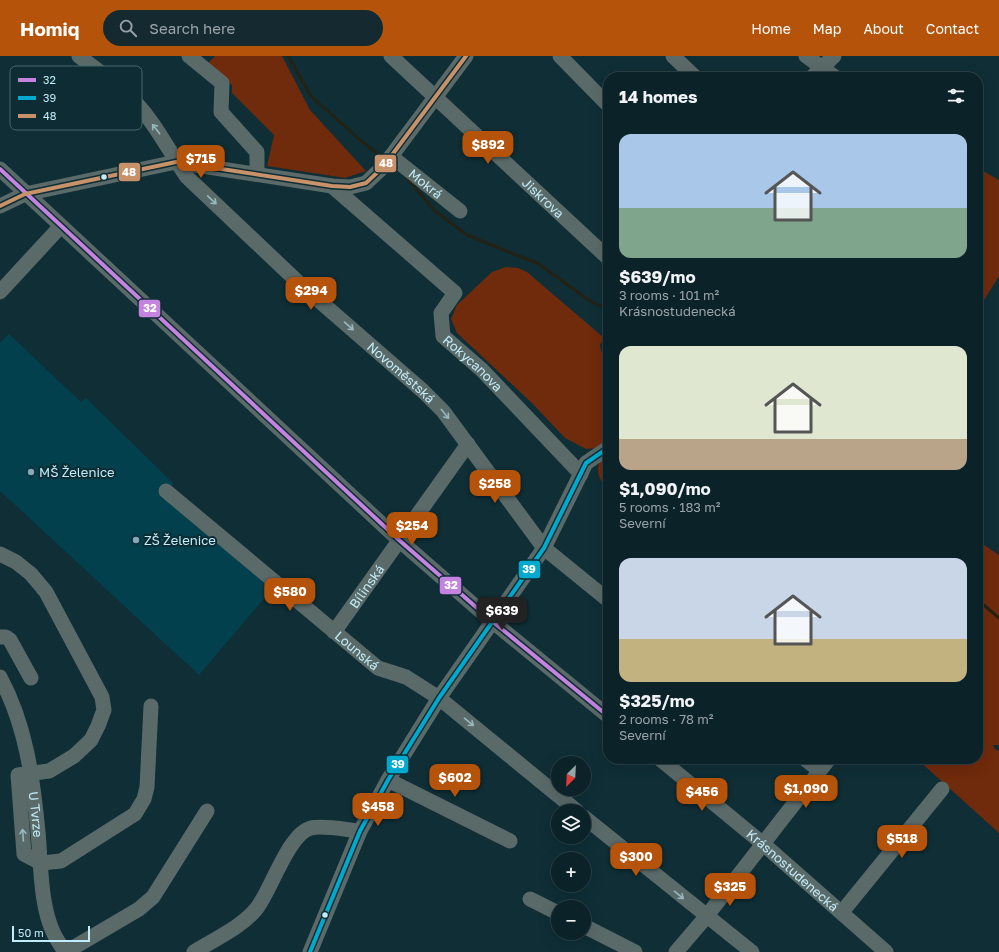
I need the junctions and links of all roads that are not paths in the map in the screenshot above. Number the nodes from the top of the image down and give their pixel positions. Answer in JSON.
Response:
{"nodes":[{"id":1,"x":78,"y":56,"type":"edge"},
{"id":2,"x":188,"y":56,"type":"edge"},
{"id":3,"x":391,"y":56,"type":"edge"},
{"id":4,"x":466,"y":56,"type":"edge"},
{"id":5,"x":560,"y":56,"type":"edge"},
{"id":6,"x":673,"y":56,"type":"edge"},
{"id":7,"x":806,"y":56,"type":"edge"},
{"id":8,"x":834,"y":56,"type":"edge"},
{"id":9,"x":90,"y":66,"type":"edge"},
{"id":10,"x":690,"y":72,"type":"edge"},
{"id":11,"x":817,"y":72,"type":"edge"},
{"id":12,"x":434,"y":97,"type":"junction"},
{"id":13,"x":603,"y":100,"type":"edge"},
{"id":14,"x":142,"y":112,"type":"edge"},
{"id":15,"x":388,"y":161,"type":"junction"},
{"id":16,"x":176,"y":162,"type":"junction"},
{"id":17,"x":0,"y":170,"type":"edge"},
{"id":18,"x":257,"y":174,"type":"junction"},
{"id":19,"x":332,"y":186,"type":"junction"},
{"id":20,"x":25,"y":194,"type":"junction"},
{"id":21,"x":0,"y":206,"type":"edge"},
{"id":22,"x":460,"y":211,"type":"dead end"},
{"id":23,"x":60,"y":227,"type":"junction"},
{"id":24,"x":603,"y":253,"type":"edge"},
{"id":25,"x":0,"y":292,"type":"edge"},
{"id":26,"x":468,"y":444,"type":"junction"},
{"id":27,"x":603,"y":451,"type":"edge"},
{"id":28,"x":581,"y":474,"type":"junction"},
{"id":29,"x":166,"y":491,"type":"dead end"},
{"id":30,"x":399,"y":540,"type":"junction"},
{"id":31,"x":544,"y":548,"type":"junction"},
{"id":32,"x":0,"y":554,"type":"edge"},
{"id":33,"x":603,"y":596,"type":"edge"},
{"id":34,"x":492,"y":621,"type":"junction"},
{"id":35,"x":334,"y":632,"type":"junction"},
{"id":36,"x":0,"y":637,"type":"edge"},
{"id":37,"x":0,"y":677,"type":"edge"},
{"id":38,"x":31,"y":678,"type":"dead end"},
{"id":39,"x":439,"y":698,"type":"junction"},
{"id":40,"x":151,"y":706,"type":"dead end"},
{"id":41,"x":603,"y":712,"type":"edge"},
{"id":42,"x":666,"y":764,"type":"edge"},
{"id":43,"x":811,"y":764,"type":"edge"},
{"id":44,"x":824,"y":764,"type":"edge"},
{"id":45,"x":819,"y":770,"type":"junction"},
{"id":46,"x":31,"y":773,"type":"junction"},
{"id":47,"x":388,"y":780,"type":"junction"},
{"id":48,"x":942,"y":790,"type":"dead end"},
{"id":49,"x":568,"y":804,"type":"edge"},
{"id":50,"x":207,"y":811,"type":"dead end"},
{"id":51,"x":591,"y":823,"type":"edge"},
{"id":52,"x":360,"y":831,"type":"junction"},
{"id":53,"x":510,"y":841,"type":"dead end"},
{"id":54,"x":762,"y":843,"type":"junction"},
{"id":55,"x":41,"y":863,"type":"junction"},
{"id":56,"x":530,"y":899,"type":"dead end"},
{"id":57,"x":551,"y":910,"type":"edge"},
{"id":58,"x":842,"y":912,"type":"junction"},
{"id":59,"x":706,"y":917,"type":"junction"},
{"id":60,"x":591,"y":930,"type":"edge"},
{"id":61,"x":65,"y":952,"type":"edge"},
{"id":62,"x":194,"y":952,"type":"edge"},
{"id":63,"x":310,"y":952,"type":"edge"},
{"id":64,"x":635,"y":952,"type":"edge"},
{"id":65,"x":676,"y":952,"type":"edge"},
{"id":66,"x":752,"y":952,"type":"edge"},
{"id":67,"x":886,"y":952,"type":"edge"}],
"edges":[{"from":9,"to":1,"type":"street","name":"Novoměstská","one_way":true},
{"from":2,"to":18,"type":"street"},
{"from":3,"to":12,"type":"street","name":"Jiskrova"},
{"from":4,"to":12,"type":"street"},
{"from":5,"to":13,"type":"street"},
{"from":6,"to":10,"type":"street"},
{"from":7,"to":11,"type":"street"},
{"from":8,"to":11,"type":"street"},
{"from":12,"to":15,"type":"street"},
{"from":12,"to":24,"type":"street","name":"Jiskrova"},
{"from":16,"to":14,"type":"street","name":"Novoměstská","one_way":true},
{"from":15,"to":19,"type":"street"},
{"from":15,"to":22,"type":"street","name":"Mokrá"},
{"from":16,"to":18,"type":"street"},
{"from":16,"to":20,"type":"street"},
{"from":16,"to":26,"type":"street","name":"Novoměstská","one_way":true},
{"from":17,"to":20,"type":"street"},
{"from":18,"to":19,"type":"street"},
{"from":19,"to":28,"type":"street","name":"Rokycanova"},
{"from":20,"to":21,"type":"street"},
{"from":20,"to":23,"type":"street"},
{"from":23,"to":25,"type":"street"},
{"from":23,"to":30,"type":"street"},
{"from":26,"to":30,"type":"street","name":"Bílinská"},
{"from":26,"to":31,"type":"street","name":"Novoměstská"},
{"from":27,"to":28,"type":"street"},
{"from":28,"to":31,"type":"street"},
{"from":29,"to":35,"type":"street","name":"Lounská"},
{"from":30,"to":34,"type":"street"},
{"from":30,"to":35,"type":"street","name":"Bílinská"},
{"from":31,"to":33,"type":"street","name":"Novoměstská"},
{"from":31,"to":34,"type":"street"},
{"from":32,"to":46,"type":"street"},
{"from":34,"to":39,"type":"street"},
{"from":34,"to":41,"type":"street"},
{"from":35,"to":39,"type":"street","name":"Lounská"},
{"from":36,"to":38,"type":"street"},
{"from":37,"to":46,"type":"street","name":"U Tvrze"},
{"from":39,"to":47,"type":"street"},
{"from":39,"to":49,"type":"street","name":"Lounská","one_way":true},
{"from":40,"to":55,"type":"street"},
{"from":42,"to":54,"type":"street","name":"Krásnostudenecká"},
{"from":43,"to":45,"type":"street"},
{"from":44,"to":45,"type":"street"},
{"from":45,"to":54,"type":"street"},
{"from":46,"to":55,"type":"street","name":"U Tvrze"},
{"from":47,"to":52,"type":"street"},
{"from":47,"to":53,"type":"street"},
{"from":48,"to":58,"type":"street"},
{"from":50,"to":61,"type":"street"},
{"from":51,"to":59,"type":"street","one_way":true},
{"from":52,"to":62,"type":"street"},
{"from":52,"to":63,"type":"street"},
{"from":54,"to":58,"type":"street","name":"Krásnostudenecká"},
{"from":54,"to":59,"type":"street"},
{"from":55,"to":61,"type":"street","name":"U Tvrze"},
{"from":56,"to":57,"type":"street"},
{"from":58,"to":67,"type":"street","name":"Krásnostudenecká"},
{"from":59,"to":65,"type":"street"},
{"from":59,"to":66,"type":"street"},
{"from":60,"to":64,"type":"street"}]}
